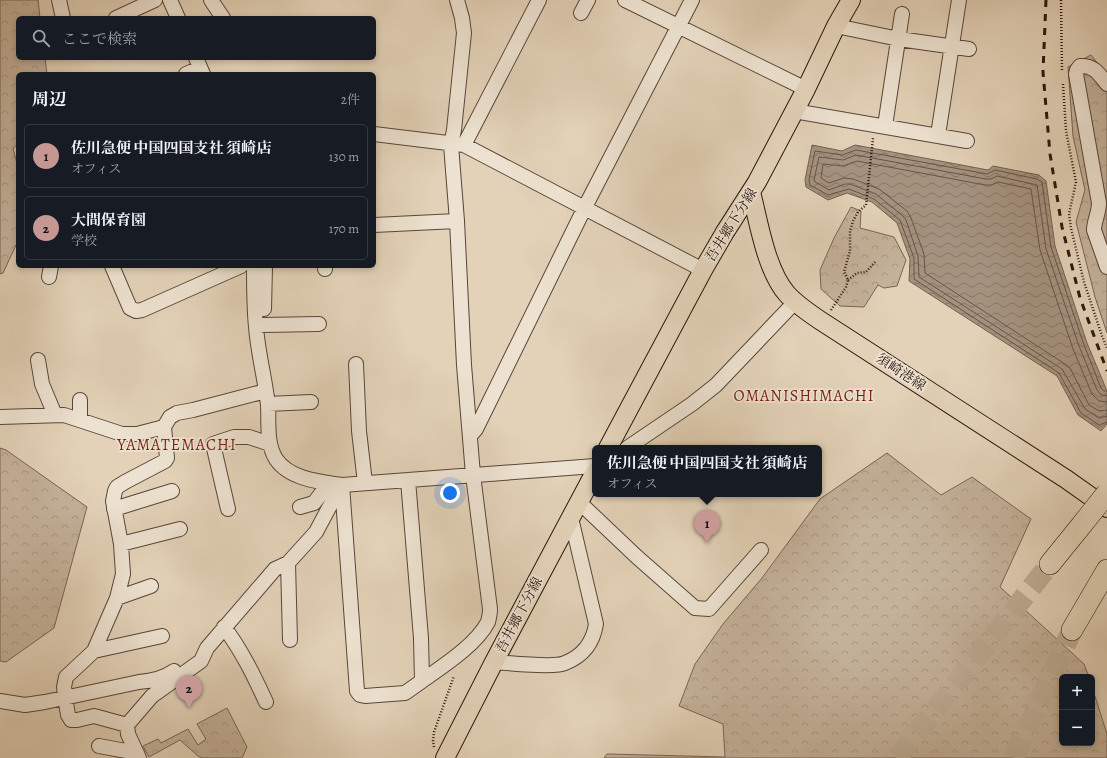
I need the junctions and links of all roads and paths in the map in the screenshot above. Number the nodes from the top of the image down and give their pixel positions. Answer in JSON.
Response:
{"nodes":[{"id":1,"x":59,"y":0,"type":"edge"},
{"id":2,"x":155,"y":0,"type":"edge"},
{"id":3,"x":170,"y":0,"type":"edge"},
{"id":4,"x":212,"y":0,"type":"edge"},
{"id":5,"x":457,"y":0,"type":"edge"},
{"id":6,"x":539,"y":0,"type":"edge"},
{"id":7,"x":588,"y":0,"type":"edge"},
{"id":8,"x":625,"y":0,"type":"edge"},
{"id":9,"x":692,"y":0,"type":"edge"},
{"id":10,"x":851,"y":0,"type":"edge"},
{"id":11,"x":959,"y":0,"type":"edge"},
{"id":12,"x":1061,"y":0,"type":"edge"},
{"id":13,"x":581,"y":13,"type":"dead end"},
{"id":14,"x":902,"y":14,"type":"dead end"},
{"id":15,"x":63,"y":16,"type":"edge"},
{"id":16,"x":120,"y":16,"type":"edge"},
{"id":17,"x":177,"y":16,"type":"edge"},
{"id":18,"x":222,"y":16,"type":"edge"},
{"id":19,"x":836,"y":26,"type":"junction"},
{"id":20,"x":678,"y":27,"type":"junction"},
{"id":21,"x":899,"y":39,"type":"junction"},
{"id":22,"x":952,"y":48,"type":"junction"},
{"id":23,"x":969,"y":49,"type":"dead end"},
{"id":24,"x":199,"y":67,"type":"edge"},
{"id":25,"x":190,"y":72,"type":"edge"},
{"id":26,"x":1062,"y":74,"type":"dead end"},
{"id":27,"x":1063,"y":81,"type":"dead end"},
{"id":28,"x":1107,"y":84,"type":"edge"},
{"id":29,"x":806,"y":89,"type":"junction"},
{"id":30,"x":794,"y":111,"type":"junction"},
{"id":31,"x":885,"y":126,"type":"junction"},
{"id":32,"x":376,"y":134,"type":"edge"},
{"id":33,"x":938,"y":135,"type":"junction"},
{"id":34,"x":873,"y":138,"type":"dead end"},
{"id":35,"x":967,"y":140,"type":"dead end"},
{"id":36,"x":457,"y":145,"type":"junction"},
{"id":37,"x":751,"y":192,"type":"junction"},
{"id":38,"x":584,"y":209,"type":"junction"},
{"id":39,"x":457,"y":221,"type":"junction"},
{"id":40,"x":376,"y":225,"type":"edge"},
{"id":41,"x":875,"y":262,"type":"dead end"},
{"id":42,"x":1107,"y":267,"type":"edge"},
{"id":43,"x":113,"y":268,"type":"edge"},
{"id":44,"x":236,"y":268,"type":"edge"},
{"id":45,"x":254,"y":268,"type":"edge"},
{"id":46,"x":265,"y":268,"type":"edge"},
{"id":47,"x":703,"y":270,"type":"junction"},
{"id":48,"x":848,"y":280,"type":"junction"},
{"id":49,"x":795,"y":302,"type":"junction"},
{"id":50,"x":821,"y":321,"type":"junction"},
{"id":51,"x":318,"y":324,"type":"dead end"},
{"id":52,"x":259,"y":326,"type":"junction"},
{"id":53,"x":1107,"y":348,"type":"edge"},
{"id":54,"x":38,"y":360,"type":"dead end"},
{"id":55,"x":356,"y":364,"type":"dead end"},
{"id":56,"x":267,"y":397,"type":"junction"},
{"id":57,"x":80,"y":400,"type":"dead end"},
{"id":58,"x":311,"y":402,"type":"dead end"},
{"id":59,"x":55,"y":415,"type":"junction"},
{"id":60,"x":0,"y":418,"type":"edge"},
{"id":61,"x":80,"y":420,"type":"junction"},
{"id":62,"x":164,"y":427,"type":"junction"},
{"id":63,"x":470,"y":436,"type":"junction"},
{"id":64,"x":270,"y":444,"type":"junction"},
{"id":65,"x":610,"y":445,"type":"edge"},
{"id":66,"x":631,"y":445,"type":"edge"},
{"id":67,"x":592,"y":466,"type":"edge"},
{"id":68,"x":473,"y":475,"type":"junction"},
{"id":69,"x":592,"y":478,"type":"edge"},
{"id":70,"x":408,"y":480,"type":"junction"},
{"id":71,"x":364,"y":483,"type":"junction"},
{"id":72,"x":335,"y":484,"type":"junction"},
{"id":73,"x":172,"y":491,"type":"dead end"},
{"id":74,"x":1107,"y":493,"type":"edge"},
{"id":75,"x":579,"y":502,"type":"junction"},
{"id":76,"x":300,"y":508,"type":"dead end"},
{"id":77,"x":1107,"y":508,"type":"edge"},
{"id":78,"x":114,"y":509,"type":"junction"},
{"id":79,"x":228,"y":509,"type":"dead end"},
{"id":80,"x":571,"y":518,"type":"junction"},
{"id":81,"x":180,"y":529,"type":"dead end"},
{"id":82,"x":121,"y":544,"type":"junction"},
{"id":83,"x":761,"y":550,"type":"dead end"},
{"id":84,"x":288,"y":563,"type":"junction"},
{"id":85,"x":1050,"y":564,"type":"tunnel mouth"},
{"id":86,"x":1107,"y":570,"type":"edge"},
{"id":87,"x":151,"y":586,"type":"dead end"},
{"id":88,"x":117,"y":598,"type":"junction"},
{"id":89,"x":224,"y":628,"type":"junction"},
{"id":90,"x":1072,"y":630,"type":"tunnel mouth"},
{"id":91,"x":162,"y":636,"type":"dead end"},
{"id":92,"x":290,"y":640,"type":"dead end"},
{"id":93,"x":207,"y":648,"type":"junction"},
{"id":94,"x":463,"y":650,"type":"junction"},
{"id":95,"x":94,"y":651,"type":"junction"},
{"id":96,"x":494,"y":662,"type":"junction"},
{"id":97,"x":422,"y":681,"type":"junction"},
{"id":98,"x":65,"y":697,"type":"junction"},
{"id":99,"x":0,"y":701,"type":"edge"},
{"id":100,"x":266,"y":702,"type":"dead end"},
{"id":101,"x":127,"y":725,"type":"junction"},
{"id":102,"x":99,"y":746,"type":"dead end"},
{"id":103,"x":138,"y":755,"type":"edge"},
{"id":104,"x":440,"y":755,"type":"edge"}],
"edges":[{"from":1,"to":15,"type":"street"},
{"from":2,"to":16,"type":"street"},
{"from":3,"to":17,"type":"street"},
{"from":4,"to":18,"type":"street"},
{"from":5,"to":36,"type":"street"},
{"from":6,"to":36,"type":"street"},
{"from":7,"to":13,"type":"street"},
{"from":8,"to":20,"type":"street"},
{"from":9,"to":20,"type":"street"},
{"from":10,"to":19,"type":"main road","name":"吾井郷下分線"},
{"from":11,"to":22,"type":"street"},
{"from":12,"to":26,"type":"path"},
{"from":14,"to":21,"type":"street"},
{"from":19,"to":21,"type":"street"},
{"from":19,"to":29,"type":"main road","name":"吾井郷下分線"},
{"from":20,"to":29,"type":"street"},
{"from":20,"to":38,"type":"street"},
{"from":21,"to":22,"type":"street"},
{"from":21,"to":31,"type":"street"},
{"from":22,"to":23,"type":"street"},
{"from":22,"to":33,"type":"street"},
{"from":24,"to":25,"type":"street"},
{"from":27,"to":53,"type":"path"},
{"from":28,"to":42,"type":"street"},
{"from":29,"to":30,"type":"main road","name":"吾井郷下分線"},
{"from":30,"to":31,"type":"street"},
{"from":30,"to":37,"type":"main road","name":"吾井郷下分線"},
{"from":31,"to":33,"type":"street"},
{"from":32,"to":36,"type":"street"},
{"from":33,"to":35,"type":"street"},
{"from":34,"to":48,"type":"path"},
{"from":36,"to":38,"type":"street"},
{"from":36,"to":39,"type":"street"},
{"from":37,"to":47,"type":"main road","name":"吾井郷下分線"},
{"from":37,"to":49,"type":"main road","name":"須崎港線"},
{"from":38,"to":47,"type":"street"},
{"from":38,"to":63,"type":"street"},
{"from":39,"to":40,"type":"street"},
{"from":39,"to":63,"type":"street"},
{"from":41,"to":48,"type":"path"},
{"from":43,"to":44,"type":"street"},
{"from":45,"to":52,"type":"street"},
{"from":46,"to":52,"type":"street"},
{"from":47,"to":65,"type":"main road","name":"吾井郷下分線"},
{"from":48,"to":50,"type":"path"},
{"from":49,"to":50,"type":"main road","name":"須崎港線"},
{"from":49,"to":66,"type":"street"},
{"from":50,"to":77,"type":"main road","name":"須崎港線"},
{"from":51,"to":52,"type":"street"},
{"from":52,"to":56,"type":"street"},
{"from":54,"to":59,"type":"street"},
{"from":55,"to":71,"type":"street"},
{"from":56,"to":58,"type":"street"},
{"from":56,"to":62,"type":"street"},
{"from":56,"to":64,"type":"street"},
{"from":57,"to":61,"type":"street"},
{"from":59,"to":60,"type":"street"},
{"from":59,"to":61,"type":"street"},
{"from":61,"to":62,"type":"street"},
{"from":62,"to":78,"type":"street"},
{"from":63,"to":68,"type":"street"},
{"from":64,"to":72,"type":"street"},
{"from":64,"to":79,"type":"street"},
{"from":67,"to":68,"type":"street"},
{"from":68,"to":70,"type":"street"},
{"from":68,"to":94,"type":"street"},
{"from":69,"to":75,"type":"main road","name":"吾井郷下分線"},
{"from":70,"to":71,"type":"street"},
{"from":70,"to":97,"type":"street"},
{"from":71,"to":72,"type":"street"},
{"from":72,"to":76,"type":"street"},
{"from":72,"to":84,"type":"street"},
{"from":72,"to":97,"type":"street"},
{"from":73,"to":78,"type":"street"},
{"from":74,"to":85,"type":"highway","bridge":true},
{"from":75,"to":80,"type":"main road","name":"吾井郷下分線"},
{"from":75,"to":83,"type":"street"},
{"from":78,"to":82,"type":"street"},
{"from":80,"to":96,"type":"main road","name":"吾井郷下分線"},
{"from":80,"to":96,"type":"street"},
{"from":81,"to":82,"type":"street"},
{"from":82,"to":88,"type":"street"},
{"from":84,"to":89,"type":"street"},
{"from":84,"to":92,"type":"street"},
{"from":86,"to":90,"type":"highway"},
{"from":87,"to":88,"type":"street"},
{"from":88,"to":95,"type":"street"},
{"from":89,"to":93,"type":"street"},
{"from":89,"to":100,"type":"street"},
{"from":91,"to":95,"type":"street"},
{"from":93,"to":98,"type":"street"},
{"from":93,"to":101,"type":"street"},
{"from":94,"to":97,"type":"street"},
{"from":94,"to":104,"type":"path"},
{"from":95,"to":98,"type":"street"},
{"from":96,"to":104,"type":"main road","name":"吾井郷下分線"},
{"from":98,"to":99,"type":"street"},
{"from":98,"to":101,"type":"street"},
{"from":101,"to":103,"type":"street"},
{"from":102,"to":103,"type":"street"}]}
